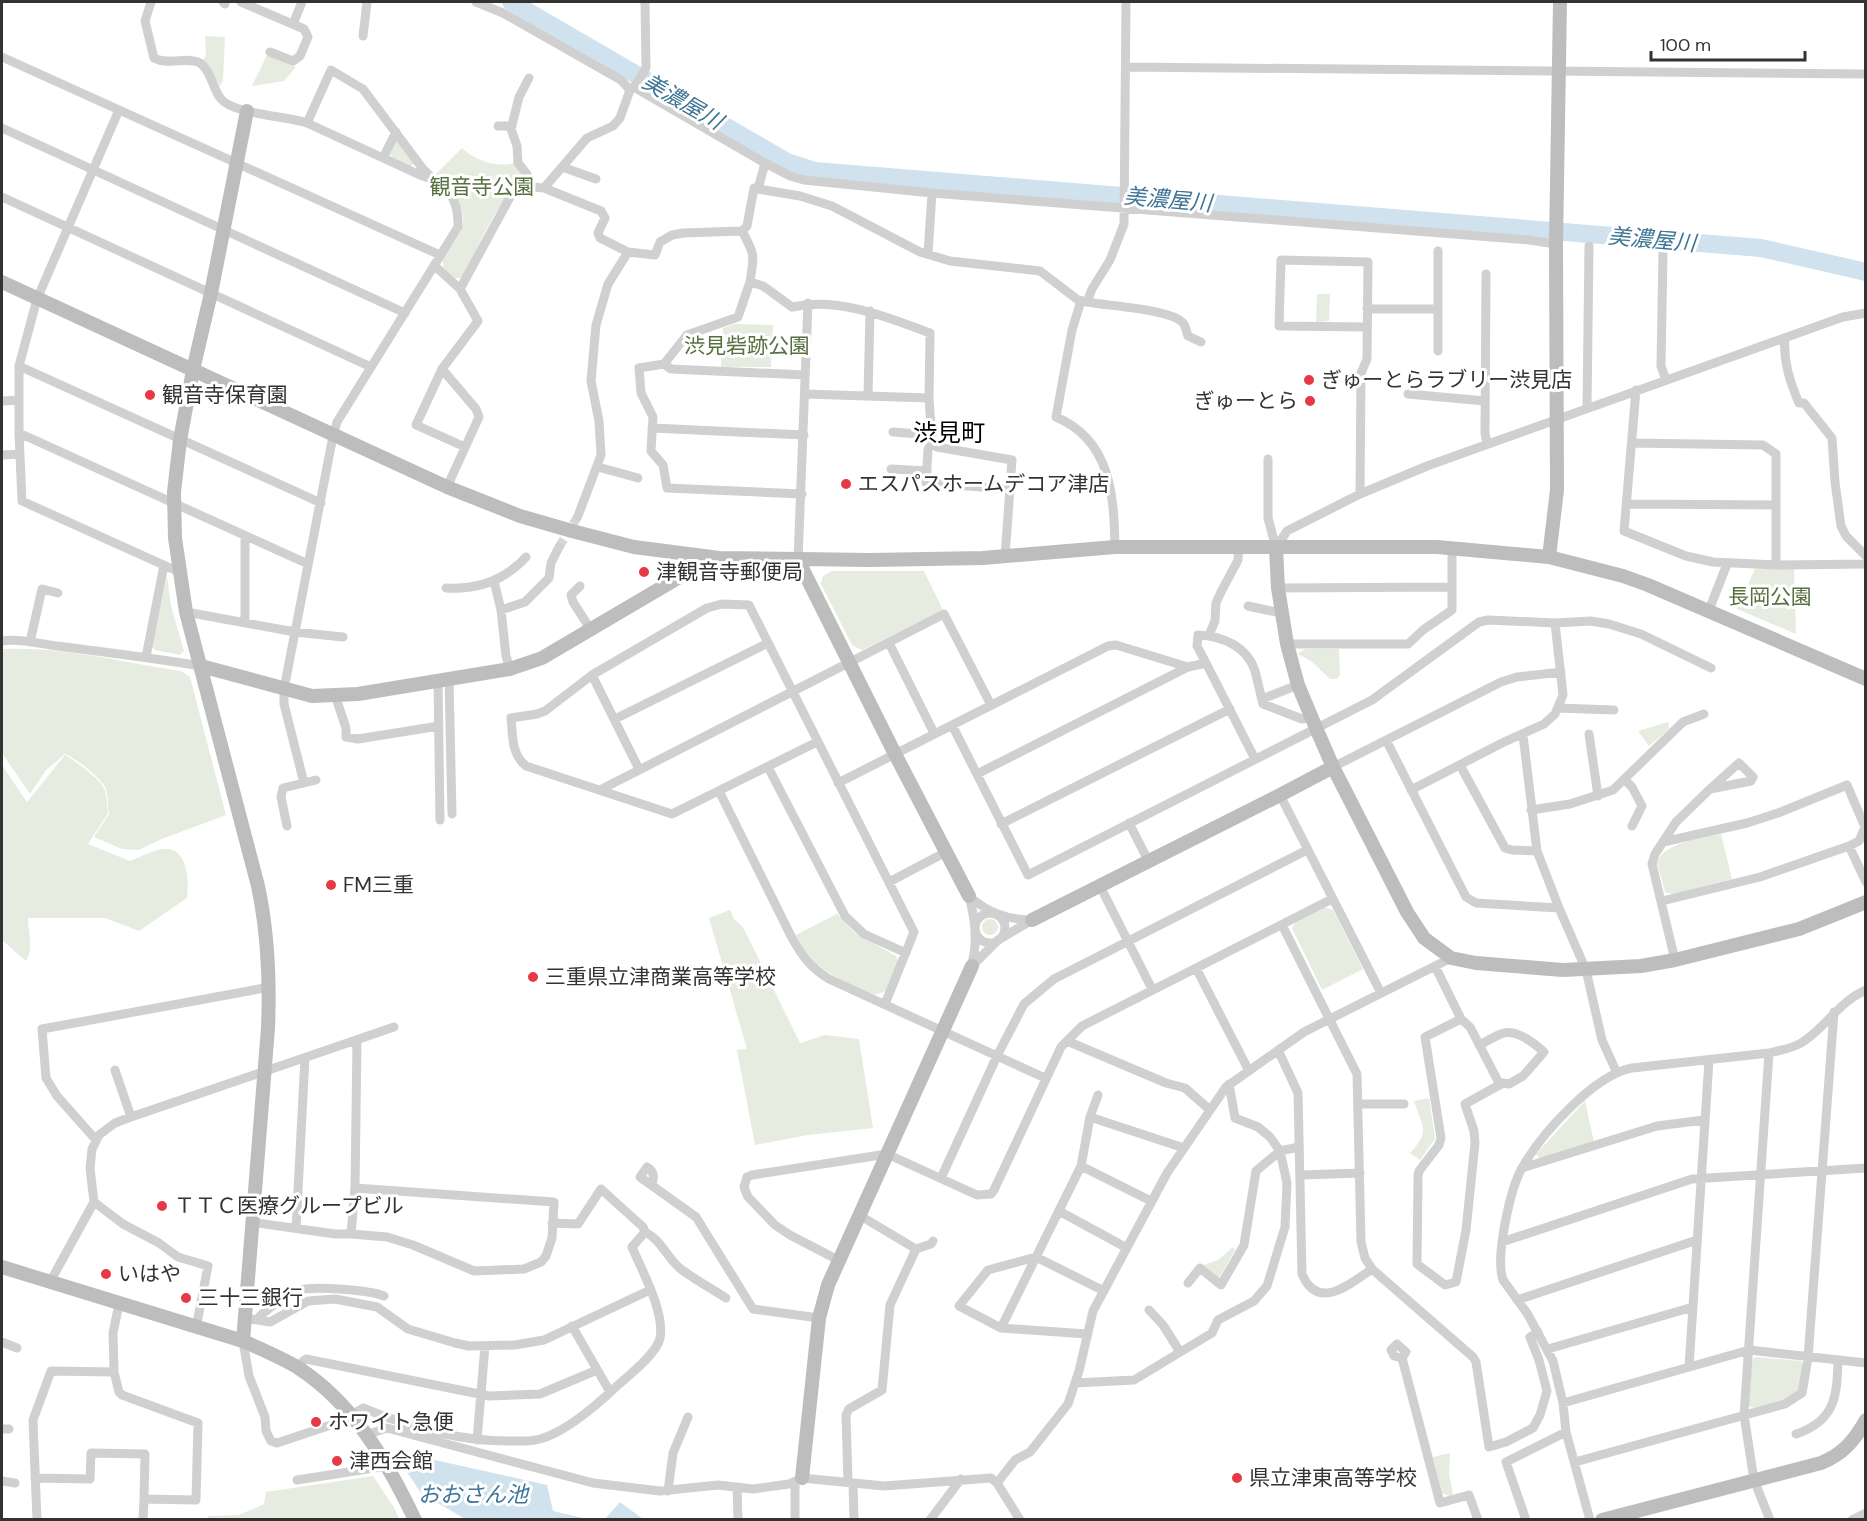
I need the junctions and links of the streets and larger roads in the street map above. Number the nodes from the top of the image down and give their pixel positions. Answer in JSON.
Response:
{"nodes":[{"id":1,"x":151,"y":2,"type":"edge"},
{"id":2,"x":241,"y":2,"type":"edge"},
{"id":3,"x":302,"y":2,"type":"edge"},
{"id":4,"x":367,"y":2,"type":"edge"},
{"id":5,"x":476,"y":2,"type":"edge"},
{"id":6,"x":645,"y":2,"type":"edge"},
{"id":7,"x":1126,"y":2,"type":"edge"},
{"id":8,"x":1560,"y":2,"type":"edge"},
{"id":9,"x":293,"y":24,"type":"junction"},
{"id":10,"x":363,"y":36,"type":"dead end"},
{"id":11,"x":270,"y":52,"type":"dead end"},
{"id":12,"x":2,"y":57,"type":"edge"},
{"id":13,"x":1126,"y":67,"type":"junction"},
{"id":14,"x":1559,"y":71,"type":"junction"},
{"id":15,"x":1866,"y":74,"type":"edge"},
{"id":16,"x":529,"y":78,"type":"dead end"},
{"id":17,"x":632,"y":88,"type":"junction"},
{"id":18,"x":119,"y":110,"type":"junction"},
{"id":19,"x":247,"y":111,"type":"junction"},
{"id":20,"x":307,"y":123,"type":"junction"},
{"id":21,"x":498,"y":126,"type":"dead end"},
{"id":22,"x":512,"y":126,"type":"junction"},
{"id":23,"x":2,"y":128,"type":"edge"},
{"id":24,"x":396,"y":132,"type":"junction"},
{"id":25,"x":383,"y":158,"type":"junction"},
{"id":26,"x":236,"y":163,"type":"junction"},
{"id":27,"x":765,"y":163,"type":"junction"},
{"id":28,"x":562,"y":167,"type":"junction"},
{"id":29,"x":92,"y":170,"type":"junction"},
{"id":30,"x":433,"y":179,"type":"junction"},
{"id":31,"x":596,"y":179,"type":"dead end"},
{"id":32,"x":527,"y":181,"type":"junction"},
{"id":33,"x":544,"y":188,"type":"junction"},
{"id":34,"x":758,"y":189,"type":"junction"},
{"id":35,"x":932,"y":193,"type":"junction"},
{"id":36,"x":2,"y":197,"type":"edge"},
{"id":37,"x":1124,"y":207,"type":"junction"},
{"id":38,"x":68,"y":227,"type":"junction"},
{"id":39,"x":223,"y":230,"type":"junction"},
{"id":40,"x":742,"y":231,"type":"junction"},
{"id":41,"x":1556,"y":244,"type":"junction"},
{"id":42,"x":1589,"y":246,"type":"dead end"},
{"id":43,"x":1438,"y":251,"type":"dead end"},
{"id":44,"x":628,"y":252,"type":"junction"},
{"id":45,"x":1663,"y":252,"type":"dead end"},
{"id":46,"x":927,"y":254,"type":"junction"},
{"id":47,"x":440,"y":255,"type":"junction"},
{"id":48,"x":435,"y":266,"type":"junction"},
{"id":49,"x":1486,"y":274,"type":"dead end"},
{"id":50,"x":2,"y":282,"type":"edge"},
{"id":51,"x":750,"y":282,"type":"junction"},
{"id":52,"x":459,"y":289,"type":"junction"},
{"id":53,"x":211,"y":293,"type":"junction"},
{"id":54,"x":37,"y":299,"type":"junction"},
{"id":55,"x":1084,"y":301,"type":"junction"},
{"id":56,"x":808,"y":303,"type":"junction"},
{"id":57,"x":1367,"y":309,"type":"junction"},
{"id":58,"x":1438,"y":309,"type":"junction"},
{"id":59,"x":870,"y":312,"type":"junction"},
{"id":60,"x":405,"y":313,"type":"junction"},
{"id":61,"x":1866,"y":313,"type":"edge"},
{"id":62,"x":1367,"y":327,"type":"junction"},
{"id":63,"x":1785,"y":338,"type":"junction"},
{"id":64,"x":1201,"y":342,"type":"dead end"},
{"id":65,"x":1438,"y":351,"type":"dead end"},
{"id":66,"x":664,"y":364,"type":"junction"},
{"id":67,"x":19,"y":366,"type":"junction"},
{"id":68,"x":371,"y":367,"type":"junction"},
{"id":69,"x":442,"y":369,"type":"junction"},
{"id":70,"x":193,"y":370,"type":"junction"},
{"id":71,"x":805,"y":375,"type":"junction"},
{"id":72,"x":1666,"y":380,"type":"junction"},
{"id":73,"x":1636,"y":390,"type":"junction"},
{"id":74,"x":806,"y":394,"type":"junction"},
{"id":75,"x":1408,"y":394,"type":"dead end"},
{"id":76,"x":868,"y":396,"type":"junction"},
{"id":77,"x":929,"y":398,"type":"junction"},
{"id":78,"x":19,"y":400,"type":"junction"},
{"id":79,"x":2,"y":401,"type":"edge"},
{"id":80,"x":1485,"y":401,"type":"junction"},
{"id":81,"x":1587,"y":408,"type":"junction"},
{"id":82,"x":1556,"y":420,"type":"junction"},
{"id":83,"x":652,"y":428,"type":"junction"},
{"id":84,"x":893,"y":432,"type":"dead end"},
{"id":85,"x":19,"y":433,"type":"junction"},
{"id":86,"x":804,"y":435,"type":"junction"},
{"id":87,"x":333,"y":436,"type":"junction"},
{"id":88,"x":180,"y":440,"type":"junction"},
{"id":89,"x":932,"y":440,"type":"junction"},
{"id":90,"x":1632,"y":443,"type":"junction"},
{"id":91,"x":1487,"y":444,"type":"junction"},
{"id":92,"x":465,"y":447,"type":"junction"},
{"id":93,"x":20,"y":454,"type":"junction"},
{"id":94,"x":2,"y":455,"type":"edge"},
{"id":95,"x":1268,"y":459,"type":"dead end"},
{"id":96,"x":598,"y":467,"type":"junction"},
{"id":97,"x":891,"y":469,"type":"dead end"},
{"id":98,"x":927,"y":471,"type":"junction"},
{"id":99,"x":638,"y":478,"type":"dead end"},
{"id":100,"x":447,"y":486,"type":"junction"},
{"id":101,"x":1009,"y":489,"type":"junction"},
{"id":102,"x":802,"y":494,"type":"junction"},
{"id":103,"x":1360,"y":494,"type":"junction"},
{"id":104,"x":321,"y":503,"type":"junction"},
{"id":105,"x":175,"y":504,"type":"junction"},
{"id":106,"x":1627,"y":504,"type":"junction"},
{"id":107,"x":1776,"y":505,"type":"junction"},
{"id":108,"x":578,"y":516,"type":"tunnel mouth"},
{"id":109,"x":245,"y":537,"type":"junction"},
{"id":110,"x":1239,"y":546,"type":"junction"},
{"id":111,"x":559,"y":547,"type":"tunnel mouth"},
{"id":112,"x":1115,"y":548,"type":"junction"},
{"id":113,"x":1276,"y":548,"type":"junction"},
{"id":114,"x":1452,"y":548,"type":"junction"},
{"id":115,"x":1866,"y":556,"type":"edge"},
{"id":116,"x":526,"y":557,"type":"dead end"},
{"id":117,"x":1005,"y":557,"type":"junction"},
{"id":118,"x":1549,"y":557,"type":"junction"},
{"id":119,"x":720,"y":558,"type":"junction"},
{"id":120,"x":798,"y":560,"type":"junction"},
{"id":121,"x":308,"y":564,"type":"junction"},
{"id":122,"x":1727,"y":564,"type":"junction"},
{"id":123,"x":1866,"y":564,"type":"edge"},
{"id":124,"x":1776,"y":565,"type":"junction"},
{"id":125,"x":164,"y":566,"type":"junction"},
{"id":126,"x":179,"y":572,"type":"junction"},
{"id":127,"x":494,"y":581,"type":"junction"},
{"id":128,"x":580,"y":586,"type":"dead end"},
{"id":129,"x":1452,"y":587,"type":"junction"},
{"id":130,"x":446,"y":588,"type":"dead end"},
{"id":131,"x":1278,"y":588,"type":"junction"},
{"id":132,"x":58,"y":593,"type":"dead end"},
{"id":133,"x":1248,"y":606,"type":"dead end"},
{"id":134,"x":501,"y":610,"type":"junction"},
{"id":135,"x":1709,"y":610,"type":"junction"},
{"id":136,"x":186,"y":612,"type":"junction"},
{"id":137,"x":1281,"y":613,"type":"junction"},
{"id":138,"x":245,"y":622,"type":"junction"},
{"id":139,"x":1556,"y":623,"type":"junction"},
{"id":140,"x":591,"y":630,"type":"junction"},
{"id":141,"x":295,"y":632,"type":"junction"},
{"id":142,"x":1209,"y":635,"type":"junction"},
{"id":143,"x":343,"y":637,"type":"dead end"},
{"id":144,"x":2,"y":641,"type":"edge"},
{"id":145,"x":30,"y":642,"type":"junction"},
{"id":146,"x":768,"y":643,"type":"junction"},
{"id":147,"x":889,"y":643,"type":"junction"},
{"id":148,"x":1287,"y":644,"type":"junction"},
{"id":149,"x":146,"y":657,"type":"junction"},
{"id":150,"x":850,"y":662,"type":"junction"},
{"id":151,"x":1206,"y":663,"type":"junction"},
{"id":152,"x":201,"y":666,"type":"junction"},
{"id":153,"x":1188,"y":667,"type":"junction"},
{"id":154,"x":1711,"y":668,"type":"dead end"},
{"id":155,"x":510,"y":669,"type":"junction"},
{"id":156,"x":1561,"y":672,"type":"junction"},
{"id":157,"x":592,"y":675,"type":"junction"},
{"id":158,"x":1866,"y":679,"type":"edge"},
{"id":159,"x":444,"y":680,"type":"junction"},
{"id":160,"x":1298,"y":685,"type":"junction"},
{"id":161,"x":284,"y":689,"type":"junction"},
{"id":162,"x":793,"y":692,"type":"junction"},
{"id":163,"x":335,"y":695,"type":"junction"},
{"id":164,"x":1262,"y":699,"type":"junction"},
{"id":165,"x":991,"y":705,"type":"junction"},
{"id":166,"x":1558,"y":708,"type":"junction"},
{"id":167,"x":1230,"y":709,"type":"junction"},
{"id":168,"x":1614,"y":710,"type":"dead end"},
{"id":169,"x":1704,"y":714,"type":"dead end"},
{"id":170,"x":615,"y":719,"type":"junction"},
{"id":171,"x":1314,"y":723,"type":"junction"},
{"id":172,"x":952,"y":725,"type":"junction"},
{"id":173,"x":439,"y":726,"type":"junction"},
{"id":174,"x":934,"y":734,"type":"junction"},
{"id":175,"x":1589,"y":734,"type":"dead end"},
{"id":176,"x":1523,"y":735,"type":"junction"},
{"id":177,"x":1386,"y":740,"type":"junction"},
{"id":178,"x":817,"y":742,"type":"junction"},
{"id":179,"x":895,"y":754,"type":"junction"},
{"id":180,"x":1255,"y":759,"type":"junction"},
{"id":181,"x":1460,"y":765,"type":"junction"},
{"id":182,"x":768,"y":767,"type":"junction"},
{"id":183,"x":1333,"y":767,"type":"junction"},
{"id":184,"x":639,"y":769,"type":"junction"},
{"id":185,"x":977,"y":774,"type":"junction"},
{"id":186,"x":1624,"y":779,"type":"junction"},
{"id":187,"x":316,"y":780,"type":"dead end"},
{"id":188,"x":304,"y":783,"type":"junction"},
{"id":189,"x":838,"y":783,"type":"junction"},
{"id":190,"x":1710,"y":789,"type":"dead end"},
{"id":191,"x":600,"y":790,"type":"junction"},
{"id":192,"x":1411,"y":790,"type":"junction"},
{"id":193,"x":719,"y":791,"type":"junction"},
{"id":194,"x":1280,"y":795,"type":"junction"},
{"id":195,"x":1598,"y":796,"type":"junction"},
{"id":196,"x":1531,"y":810,"type":"junction"},
{"id":197,"x":452,"y":814,"type":"dead end"},
{"id":198,"x":440,"y":820,"type":"dead end"},
{"id":199,"x":1128,"y":823,"type":"junction"},
{"id":200,"x":1001,"y":824,"type":"junction"},
{"id":201,"x":287,"y":826,"type":"dead end"},
{"id":202,"x":1632,"y":826,"type":"dead end"},
{"id":203,"x":1663,"y":842,"type":"junction"},
{"id":204,"x":1849,"y":846,"type":"junction"},
{"id":205,"x":1307,"y":850,"type":"junction"},
{"id":206,"x":1537,"y":851,"type":"junction"},
{"id":207,"x":946,"y":852,"type":"junction"},
{"id":208,"x":1149,"y":862,"type":"junction"},
{"id":209,"x":889,"y":882,"type":"junction"},
{"id":210,"x":1866,"y":882,"type":"edge"},
{"id":211,"x":1100,"y":886,"type":"junction"},
{"id":212,"x":969,"y":896,"type":"junction"},
{"id":213,"x":1332,"y":899,"type":"junction"},
{"id":214,"x":1662,"y":901,"type":"junction"},
{"id":215,"x":1866,"y":902,"type":"edge"},
{"id":216,"x":1559,"y":908,"type":"junction"},
{"id":217,"x":998,"y":915,"type":"junction"},
{"id":218,"x":1032,"y":920,"type":"junction"},
{"id":219,"x":1282,"y":925,"type":"junction"},
{"id":220,"x":975,"y":929,"type":"junction"},
{"id":221,"x":998,"y":940,"type":"junction"},
{"id":222,"x":1127,"y":940,"type":"junction"},
{"id":223,"x":906,"y":953,"type":"junction"},
{"id":224,"x":1451,"y":958,"type":"junction"},
{"id":225,"x":1675,"y":960,"type":"junction"},
{"id":226,"x":972,"y":966,"type":"junction"},
{"id":227,"x":1435,"y":966,"type":"junction"},
{"id":228,"x":1196,"y":968,"type":"junction"},
{"id":229,"x":1586,"y":970,"type":"junction"},
{"id":230,"x":270,"y":987,"type":"junction"},
{"id":231,"x":1152,"y":989,"type":"junction"},
{"id":232,"x":1866,"y":990,"type":"edge"},
{"id":233,"x":1381,"y":993,"type":"junction"},
{"id":234,"x":885,"y":1004,"type":"junction"},
{"id":235,"x":1834,"y":1012,"type":"junction"},
{"id":236,"x":1330,"y":1019,"type":"junction"},
{"id":237,"x":1461,"y":1019,"type":"junction"},
{"id":238,"x":394,"y":1028,"type":"dead end"},
{"id":239,"x":942,"y":1031,"type":"junction"},
{"id":240,"x":357,"y":1040,"type":"junction"},
{"id":241,"x":1067,"y":1041,"type":"junction"},
{"id":242,"x":1479,"y":1045,"type":"junction"},
{"id":243,"x":1278,"y":1050,"type":"junction"},
{"id":244,"x":1769,"y":1053,"type":"junction"},
{"id":245,"x":997,"y":1056,"type":"junction"},
{"id":246,"x":305,"y":1058,"type":"junction"},
{"id":247,"x":1709,"y":1060,"type":"junction"},
{"id":248,"x":115,"y":1070,"type":"dead end"},
{"id":249,"x":1249,"y":1071,"type":"junction"},
{"id":250,"x":1616,"y":1071,"type":"junction"},
{"id":251,"x":263,"y":1072,"type":"junction"},
{"id":252,"x":1045,"y":1078,"type":"junction"},
{"id":253,"x":1229,"y":1084,"type":"junction"},
{"id":254,"x":1500,"y":1085,"type":"junction"},
{"id":255,"x":1098,"y":1095,"type":"dead end"},
{"id":256,"x":1359,"y":1104,"type":"junction"},
{"id":257,"x":1404,"y":1104,"type":"dead end"},
{"id":258,"x":1210,"y":1110,"type":"junction"},
{"id":259,"x":1090,"y":1116,"type":"junction"},
{"id":260,"x":131,"y":1117,"type":"junction"},
{"id":261,"x":1704,"y":1120,"type":"junction"},
{"id":262,"x":96,"y":1140,"type":"junction"},
{"id":263,"x":1299,"y":1147,"type":"junction"},
{"id":264,"x":1184,"y":1148,"type":"junction"},
{"id":265,"x":1280,"y":1151,"type":"junction"},
{"id":266,"x":887,"y":1154,"type":"junction"},
{"id":267,"x":1081,"y":1166,"type":"junction"},
{"id":268,"x":1522,"y":1168,"type":"junction"},
{"id":269,"x":1866,"y":1168,"type":"edge"},
{"id":270,"x":1822,"y":1171,"type":"junction"},
{"id":271,"x":1360,"y":1173,"type":"junction"},
{"id":272,"x":1301,"y":1175,"type":"junction"},
{"id":273,"x":1761,"y":1176,"type":"junction"},
{"id":274,"x":941,"y":1178,"type":"junction"},
{"id":275,"x":1700,"y":1179,"type":"junction"},
{"id":276,"x":652,"y":1185,"type":"dead end"},
{"id":277,"x":355,"y":1188,"type":"junction"},
{"id":278,"x":1150,"y":1201,"type":"junction"},
{"id":279,"x":93,"y":1202,"type":"junction"},
{"id":280,"x":1059,"y":1211,"type":"junction"},
{"id":281,"x":859,"y":1215,"type":"junction"},
{"id":282,"x":251,"y":1222,"type":"junction"},
{"id":283,"x":552,"y":1223,"type":"junction"},
{"id":284,"x":296,"y":1228,"type":"junction"},
{"id":285,"x":645,"y":1232,"type":"junction"},
{"id":286,"x":351,"y":1234,"type":"junction"},
{"id":287,"x":1697,"y":1240,"type":"junction"},
{"id":288,"x":933,"y":1241,"type":"dead end"},
{"id":289,"x":1502,"y":1242,"type":"junction"},
{"id":290,"x":1127,"y":1248,"type":"junction"},
{"id":291,"x":916,"y":1249,"type":"junction"},
{"id":292,"x":1036,"y":1257,"type":"junction"},
{"id":293,"x":838,"y":1260,"type":"junction"},
{"id":294,"x":2,"y":1267,"type":"edge"},
{"id":295,"x":1372,"y":1269,"type":"junction"},
{"id":296,"x":50,"y":1282,"type":"junction"},
{"id":297,"x":1188,"y":1283,"type":"dead end"},
{"id":298,"x":650,"y":1290,"type":"junction"},
{"id":299,"x":1104,"y":1291,"type":"junction"},
{"id":300,"x":384,"y":1296,"type":"dead end"},
{"id":301,"x":726,"y":1298,"type":"dead end"},
{"id":302,"x":1517,"y":1300,"type":"junction"},
{"id":303,"x":119,"y":1304,"type":"junction"},
{"id":304,"x":1693,"y":1306,"type":"junction"},
{"id":305,"x":1149,"y":1310,"type":"dead end"},
{"id":306,"x":819,"y":1318,"type":"junction"},
{"id":307,"x":251,"y":1319,"type":"junction"},
{"id":308,"x":572,"y":1326,"type":"junction"},
{"id":309,"x":196,"y":1328,"type":"junction"},
{"id":310,"x":1001,"y":1329,"type":"junction"},
{"id":311,"x":1538,"y":1332,"type":"junction"},
{"id":312,"x":1088,"y":1334,"type":"junction"},
{"id":313,"x":243,"y":1341,"type":"junction"},
{"id":314,"x":2,"y":1342,"type":"edge"},
{"id":315,"x":485,"y":1346,"type":"junction"},
{"id":316,"x":17,"y":1348,"type":"dead end"},
{"id":317,"x":1548,"y":1349,"type":"junction"},
{"id":318,"x":1749,"y":1350,"type":"junction"},
{"id":319,"x":1180,"y":1352,"type":"junction"},
{"id":320,"x":1402,"y":1358,"type":"dead end"},
{"id":321,"x":1808,"y":1358,"type":"junction"},
{"id":322,"x":1838,"y":1360,"type":"junction"},
{"id":323,"x":1866,"y":1363,"type":"edge"},
{"id":324,"x":296,"y":1367,"type":"junction"},
{"id":325,"x":1689,"y":1367,"type":"junction"},
{"id":326,"x":597,"y":1370,"type":"junction"},
{"id":327,"x":114,"y":1372,"type":"junction"},
{"id":328,"x":1075,"y":1383,"type":"junction"},
{"id":329,"x":610,"y":1392,"type":"junction"},
{"id":330,"x":481,"y":1395,"type":"junction"},
{"id":331,"x":1563,"y":1403,"type":"junction"},
{"id":332,"x":1744,"y":1415,"type":"junction"},
{"id":333,"x":352,"y":1416,"type":"junction"},
{"id":334,"x":688,"y":1418,"type":"dead end"},
{"id":335,"x":1864,"y":1429,"type":"edge"},
{"id":336,"x":1566,"y":1432,"type":"junction"},
{"id":337,"x":1796,"y":1434,"type":"dead end"},
{"id":338,"x":366,"y":1435,"type":"junction"},
{"id":339,"x":477,"y":1440,"type":"junction"},
{"id":340,"x":1575,"y":1462,"type":"junction"},
{"id":341,"x":387,"y":1466,"type":"junction"},
{"id":342,"x":35,"y":1478,"type":"junction"},
{"id":343,"x":961,"y":1479,"type":"junction"},
{"id":344,"x":297,"y":1480,"type":"dead end"},
{"id":345,"x":799,"y":1480,"type":"junction"},
{"id":346,"x":1754,"y":1480,"type":"junction"},
{"id":347,"x":2,"y":1481,"type":"edge"},
{"id":348,"x":15,"y":1483,"type":"dead end"},
{"id":349,"x":850,"y":1483,"type":"junction"},
{"id":350,"x":997,"y":1483,"type":"junction"},
{"id":351,"x":737,"y":1487,"type":"junction"},
{"id":352,"x":668,"y":1491,"type":"junction"},
{"id":353,"x":144,"y":1499,"type":"junction"},
{"id":354,"x":1866,"y":1513,"type":"edge"},
{"id":355,"x":36,"y":1520,"type":"edge"},
{"id":356,"x":143,"y":1520,"type":"edge"},
{"id":357,"x":415,"y":1520,"type":"edge"},
{"id":358,"x":738,"y":1520,"type":"edge"},
{"id":359,"x":795,"y":1520,"type":"edge"},
{"id":360,"x":854,"y":1520,"type":"edge"},
{"id":361,"x":930,"y":1520,"type":"edge"},
{"id":362,"x":1020,"y":1520,"type":"edge"},
{"id":363,"x":1478,"y":1520,"type":"edge"},
{"id":364,"x":1527,"y":1520,"type":"edge"},
{"id":365,"x":1590,"y":1520,"type":"edge"},
{"id":366,"x":1602,"y":1520,"type":"edge"},
{"id":367,"x":1770,"y":1520,"type":"edge"},
{"id":368,"x":1852,"y":1520,"type":"edge"}],
"edges":[{"from":1,"to":19,"type":"street"},
{"from":2,"to":9,"type":"street"},
{"from":3,"to":9,"type":"street"},
{"from":4,"to":10,"type":"street"},
{"from":5,"to":17,"type":"street"},
{"from":6,"to":17,"type":"street"},
{"from":7,"to":13,"type":"street"},
{"from":8,"to":14,"type":"street"},
{"from":9,"to":11,"type":"street"},
{"from":12,"to":18,"type":"street"},
{"from":13,"to":14,"type":"street"},
{"from":13,"to":37,"type":"street"},
{"from":14,"to":15,"type":"street"},
{"from":14,"to":41,"type":"street"},
{"from":16,"to":22,"type":"street"},
{"from":17,"to":27,"type":"street"},
{"from":17,"to":28,"type":"street"},
{"from":18,"to":26,"type":"street"},
{"from":18,"to":29,"type":"street"},
{"from":19,"to":20,"type":"street"},
{"from":19,"to":26,"type":"street"},
{"from":20,"to":24,"type":"street"},
{"from":20,"to":25,"type":"street"},
{"from":21,"to":22,"type":"street"},
{"from":22,"to":32,"type":"street"},
{"from":23,"to":29,"type":"street"},
{"from":24,"to":25,"type":"street"},
{"from":24,"to":30,"type":"street"},
{"from":25,"to":30,"type":"street"},
{"from":26,"to":39,"type":"street"},
{"from":26,"to":47,"type":"street"},
{"from":27,"to":34,"type":"street"},
{"from":27,"to":35,"type":"street"},
{"from":28,"to":31,"type":"street"},
{"from":28,"to":33,"type":"street"},
{"from":29,"to":38,"type":"street"},
{"from":29,"to":39,"type":"street"},
{"from":30,"to":47,"type":"street"},
{"from":32,"to":33,"type":"street"},
{"from":32,"to":52,"type":"street"},
{"from":33,"to":44,"type":"street"},
{"from":34,"to":40,"type":"street"},
{"from":34,"to":46,"type":"street"},
{"from":35,"to":37,"type":"street"},
{"from":35,"to":46,"type":"street"},
{"from":36,"to":38,"type":"street"},
{"from":37,"to":41,"type":"street"},
{"from":37,"to":55,"type":"street"},
{"from":38,"to":53,"type":"street"},
{"from":38,"to":54,"type":"street"},
{"from":39,"to":53,"type":"street"},
{"from":39,"to":60,"type":"street"},
{"from":40,"to":44,"type":"street"},
{"from":40,"to":51,"type":"street"},
{"from":41,"to":82,"type":"street"},
{"from":42,"to":81,"type":"street"},
{"from":43,"to":58,"type":"street"},
{"from":44,"to":96,"type":"street"},
{"from":45,"to":72,"type":"street"},
{"from":46,"to":55,"type":"street"},
{"from":47,"to":48,"type":"street"},
{"from":48,"to":52,"type":"street"},
{"from":48,"to":60,"type":"street"},
{"from":49,"to":80,"type":"street"},
{"from":50,"to":54,"type":"street"},
{"from":51,"to":56,"type":"street"},
{"from":51,"to":66,"type":"street"},
{"from":52,"to":69,"type":"street"},
{"from":53,"to":68,"type":"street"},
{"from":53,"to":70,"type":"street"},
{"from":54,"to":67,"type":"street"},
{"from":54,"to":70,"type":"street"},
{"from":55,"to":64,"type":"street"},
{"from":55,"to":112,"type":"street"},
{"from":56,"to":59,"type":"street"},
{"from":56,"to":71,"type":"street"},
{"from":57,"to":58,"type":"street"},
{"from":57,"to":62,"type":"street"},
{"from":57,"to":62,"type":"street"},
{"from":58,"to":65,"type":"street"},
{"from":59,"to":76,"type":"street"},
{"from":59,"to":77,"type":"street"},
{"from":60,"to":68,"type":"street"},
{"from":61,"to":63,"type":"street"},
{"from":62,"to":103,"type":"street"},
{"from":63,"to":72,"type":"street"},
{"from":63,"to":115,"type":"street"},
{"from":66,"to":71,"type":"street"},
{"from":66,"to":83,"type":"street"},
{"from":67,"to":78,"type":"street"},
{"from":67,"to":88,"type":"street"},
{"from":68,"to":87,"type":"street"},
{"from":69,"to":92,"type":"street"},
{"from":69,"to":92,"type":"street"},
{"from":70,"to":87,"type":"street"},
{"from":70,"to":88,"type":"street"},
{"from":71,"to":74,"type":"street"},
{"from":72,"to":73,"type":"street"},
{"from":73,"to":81,"type":"street"},
{"from":73,"to":90,"type":"street"},
{"from":74,"to":76,"type":"street"},
{"from":74,"to":86,"type":"street"},
{"from":75,"to":80,"type":"street"},
{"from":76,"to":77,"type":"street"},
{"from":77,"to":89,"type":"street"},
{"from":78,"to":79,"type":"street"},
{"from":78,"to":85,"type":"street"},
{"from":80,"to":91,"type":"street"},
{"from":81,"to":82,"type":"street"},
{"from":82,"to":91,"type":"street"},
{"from":82,"to":118,"type":"street"},
{"from":83,"to":86,"type":"street"},
{"from":83,"to":102,"type":"street"},
{"from":84,"to":89,"type":"street"},
{"from":85,"to":93,"type":"street"},
{"from":85,"to":105,"type":"street"},
{"from":86,"to":102,"type":"street"},
{"from":87,"to":100,"type":"street"},
{"from":87,"to":104,"type":"street"},
{"from":88,"to":104,"type":"street"},
{"from":88,"to":105,"type":"street"},
{"from":89,"to":98,"type":"street"},
{"from":89,"to":101,"type":"street"},
{"from":90,"to":106,"type":"street"},
{"from":90,"to":107,"type":"street"},
{"from":91,"to":103,"type":"street"},
{"from":92,"to":100,"type":"street"},
{"from":93,"to":94,"type":"street"},
{"from":93,"to":125,"type":"street"},
{"from":95,"to":113,"type":"street"},
{"from":96,"to":99,"type":"street"},
{"from":96,"to":108,"type":"street"},
{"from":97,"to":98,"type":"street"},
{"from":98,"to":101,"type":"street"},
{"from":100,"to":119,"type":"street"},
{"from":101,"to":117,"type":"street"},
{"from":102,"to":120,"type":"street"},
{"from":103,"to":113,"type":"street"},
{"from":104,"to":121,"type":"street"},
{"from":105,"to":109,"type":"street"},
{"from":105,"to":126,"type":"street"},
{"from":106,"to":107,"type":"street"},
{"from":106,"to":122,"type":"street"},
{"from":107,"to":124,"type":"street"},
{"from":109,"to":121,"type":"street"},
{"from":109,"to":138,"type":"street"},
{"from":110,"to":112,"type":"street"},
{"from":110,"to":113,"type":"street"},
{"from":110,"to":142,"type":"street"},
{"from":111,"to":134,"type":"street"},
{"from":112,"to":117,"type":"street"},
{"from":113,"to":114,"type":"street"},
{"from":113,"to":131,"type":"street"},
{"from":114,"to":118,"type":"street"},
{"from":114,"to":129,"type":"street"},
{"from":116,"to":127,"type":"street"},
{"from":117,"to":120,"type":"street"},
{"from":118,"to":135,"type":"street"},
{"from":119,"to":120,"type":"street"},
{"from":119,"to":140,"type":"street"},
{"from":120,"to":150,"type":"street"},
{"from":121,"to":141,"type":"street"},
{"from":122,"to":124,"type":"street"},
{"from":122,"to":135,"type":"street"},
{"from":123,"to":124,"type":"street"},
{"from":125,"to":126,"type":"street"},
{"from":125,"to":149,"type":"street"},
{"from":126,"to":136,"type":"street"},
{"from":127,"to":130,"type":"street"},
{"from":127,"to":134,"type":"street"},
{"from":128,"to":140,"type":"street"},
{"from":129,"to":131,"type":"street"},
{"from":129,"to":148,"type":"street"},
{"from":131,"to":137,"type":"street"},
{"from":132,"to":145,"type":"street"},
{"from":133,"to":137,"type":"street"},
{"from":134,"to":155,"type":"street"},
{"from":135,"to":158,"type":"street"},
{"from":136,"to":138,"type":"street"},
{"from":136,"to":152,"type":"street"},
{"from":137,"to":148,"type":"street"},
{"from":138,"to":141,"type":"street"},
{"from":139,"to":154,"type":"street"},
{"from":139,"to":156,"type":"street"},
{"from":139,"to":171,"type":"street"},
{"from":140,"to":155,"type":"street"},
{"from":141,"to":143,"type":"street"},
{"from":141,"to":161,"type":"street"},
{"from":142,"to":151,"type":"street"},
{"from":142,"to":164,"type":"street"},
{"from":144,"to":145,"type":"street"},
{"from":145,"to":149,"type":"street"},
{"from":146,"to":157,"type":"street"},
{"from":146,"to":162,"type":"street"},
{"from":146,"to":170,"type":"street"},
{"from":147,"to":150,"type":"street"},
{"from":147,"to":165,"type":"street"},
{"from":147,"to":174,"type":"street"},
{"from":148,"to":160,"type":"street"},
{"from":149,"to":152,"type":"street"},
{"from":150,"to":162,"type":"street"},
{"from":150,"to":179,"type":"street"},
{"from":151,"to":153,"type":"street"},
{"from":151,"to":167,"type":"street"},
{"from":152,"to":161,"type":"street"},
{"from":152,"to":230,"type":"street"},
{"from":153,"to":165,"type":"street"},
{"from":153,"to":185,"type":"street"},
{"from":155,"to":159,"type":"street"},
{"from":156,"to":166,"type":"street"},
{"from":156,"to":177,"type":"street"},
{"from":157,"to":170,"type":"street"},
{"from":157,"to":191,"type":"street"},
{"from":159,"to":163,"type":"street"},
{"from":159,"to":173,"type":"street"},
{"from":159,"to":197,"type":"street"},
{"from":160,"to":164,"type":"street"},
{"from":160,"to":171,"type":"street"},
{"from":161,"to":163,"type":"street"},
{"from":161,"to":188,"type":"street"},
{"from":162,"to":178,"type":"street"},
{"from":162,"to":184,"type":"street"},
{"from":163,"to":173,"type":"street"},
{"from":164,"to":171,"type":"street"},
{"from":165,"to":172,"type":"street"},
{"from":166,"to":168,"type":"street"},
{"from":166,"to":176,"type":"street"},
{"from":167,"to":180,"type":"street"},
{"from":167,"to":200,"type":"street"},
{"from":169,"to":186,"type":"street"},
{"from":170,"to":184,"type":"street"},
{"from":171,"to":180,"type":"street"},
{"from":171,"to":183,"type":"street"},
{"from":172,"to":174,"type":"street"},
{"from":172,"to":185,"type":"street"},
{"from":173,"to":198,"type":"street"},
{"from":174,"to":179,"type":"street"},
{"from":175,"to":195,"type":"street"},
{"from":176,"to":181,"type":"street"},
{"from":176,"to":196,"type":"street"},
{"from":177,"to":183,"type":"street"},
{"from":177,"to":192,"type":"street"},
{"from":178,"to":182,"type":"street"},
{"from":178,"to":189,"type":"street"},
{"from":179,"to":189,"type":"street"},
{"from":179,"to":207,"type":"street"},
{"from":180,"to":199,"type":"street"},
{"from":181,"to":192,"type":"street"},
{"from":181,"to":206,"type":"street"},
{"from":182,"to":193,"type":"street"},
{"from":182,"to":223,"type":"street"},
{"from":183,"to":194,"type":"street"},
{"from":183,"to":224,"type":"street"},
{"from":184,"to":191,"type":"street"},
{"from":185,"to":200,"type":"street"},
{"from":186,"to":195,"type":"street"},
{"from":186,"to":202,"type":"street"},
{"from":187,"to":188,"type":"street"},
{"from":188,"to":201,"type":"street"},
{"from":189,"to":209,"type":"street"},
{"from":190,"to":203,"type":"street"},
{"from":191,"to":193,"type":"street"},
{"from":192,"to":216,"type":"street"},
{"from":193,"to":234,"type":"street"},
{"from":194,"to":205,"type":"street"},
{"from":194,"to":208,"type":"street"},
{"from":195,"to":196,"type":"street"},
{"from":196,"to":206,"type":"street"},
{"from":199,"to":200,"type":"street"},
{"from":199,"to":208,"type":"street"},
{"from":203,"to":204,"type":"street"},
{"from":203,"to":214,"type":"street"},
{"from":204,"to":210,"type":"street"},
{"from":204,"to":214,"type":"street"},
{"from":205,"to":213,"type":"street"},
{"from":205,"to":222,"type":"street"},
{"from":206,"to":216,"type":"street"},
{"from":207,"to":209,"type":"street"},
{"from":207,"to":212,"type":"street"},
{"from":208,"to":211,"type":"street"},
{"from":209,"to":223,"type":"street"},
{"from":211,"to":218,"type":"street"},
{"from":211,"to":222,"type":"street"},
{"from":212,"to":217,"type":"street"},
{"from":212,"to":220,"type":"street"},
{"from":213,"to":219,"type":"street"},
{"from":213,"to":233,"type":"street"},
{"from":214,"to":225,"type":"street"},
{"from":215,"to":225,"type":"street"},
{"from":216,"to":229,"type":"street"},
{"from":217,"to":218,"type":"street"},
{"from":217,"to":220,"type":"street"},
{"from":217,"to":221,"type":"street"},
{"from":218,"to":221,"type":"street"},
{"from":219,"to":228,"type":"street"},
{"from":219,"to":236,"type":"street"},
{"from":220,"to":221,"type":"street"},
{"from":220,"to":226,"type":"street"},
{"from":221,"to":226,"type":"street"},
{"from":222,"to":231,"type":"street"},
{"from":222,"to":245,"type":"street"},
{"from":223,"to":234,"type":"street"},
{"from":224,"to":227,"type":"street"},
{"from":224,"to":229,"type":"street"},
{"from":225,"to":229,"type":"street"},
{"from":226,"to":239,"type":"street"},
{"from":227,"to":233,"type":"street"},
{"from":227,"to":237,"type":"street"},
{"from":228,"to":231,"type":"street"},
{"from":228,"to":249,"type":"street"},
{"from":229,"to":250,"type":"street"},
{"from":230,"to":251,"type":"street"},
{"from":230,"to":262,"type":"street"},
{"from":231,"to":241,"type":"street"},
{"from":232,"to":235,"type":"street"},
{"from":233,"to":236,"type":"street"},
{"from":234,"to":239,"type":"street"},
{"from":235,"to":244,"type":"street"},
{"from":235,"to":270,"type":"street"},
{"from":236,"to":243,"type":"street"},
{"from":236,"to":256,"type":"street"},
{"from":237,"to":242,"type":"street"},
{"from":237,"to":254,"type":"street"},
{"from":238,"to":240,"type":"street"},
{"from":239,"to":245,"type":"street"},
{"from":239,"to":266,"type":"street"},
{"from":240,"to":246,"type":"street"},
{"from":240,"to":277,"type":"street"},
{"from":241,"to":252,"type":"street"},
{"from":241,"to":258,"type":"street"},
{"from":242,"to":254,"type":"street"},
{"from":242,"to":254,"type":"street"},
{"from":243,"to":249,"type":"street"},
{"from":243,"to":263,"type":"street"},
{"from":244,"to":247,"type":"street"},
{"from":244,"to":273,"type":"street"},
{"from":245,"to":252,"type":"street"},
{"from":245,"to":274,"type":"street"},
{"from":246,"to":251,"type":"street"},
{"from":246,"to":284,"type":"street"},
{"from":247,"to":250,"type":"street"},
{"from":247,"to":261,"type":"street"},
{"from":248,"to":260,"type":"street"},
{"from":249,"to":253,"type":"street"},
{"from":250,"to":268,"type":"street"},
{"from":251,"to":260,"type":"street"},
{"from":251,"to":282,"type":"street"},
{"from":252,"to":274,"type":"street"},
{"from":253,"to":258,"type":"street"},
{"from":253,"to":265,"type":"street"},
{"from":255,"to":259,"type":"street"},
{"from":256,"to":257,"type":"street"},
{"from":256,"to":271,"type":"street"},
{"from":258,"to":264,"type":"street"},
{"from":259,"to":264,"type":"street"},
{"from":259,"to":267,"type":"street"},
{"from":260,"to":262,"type":"street"},
{"from":261,"to":268,"type":"street"},
{"from":261,"to":275,"type":"street"},
{"from":262,"to":279,"type":"street"},
{"from":263,"to":265,"type":"street"},
{"from":263,"to":272,"type":"street"},
{"from":264,"to":278,"type":"street"},
{"from":265,"to":297,"type":"street"},
{"from":265,"to":319,"type":"street"},
{"from":266,"to":274,"type":"street"},
{"from":266,"to":281,"type":"street"},
{"from":266,"to":293,"type":"street"},
{"from":267,"to":278,"type":"street"},
{"from":267,"to":280,"type":"street"},
{"from":268,"to":289,"type":"street"},
{"from":269,"to":270,"type":"street"},
{"from":270,"to":273,"type":"street"},
{"from":270,"to":321,"type":"street"},
{"from":271,"to":272,"type":"street"},
{"from":271,"to":295,"type":"street"},
{"from":272,"to":295,"type":"street"},
{"from":273,"to":275,"type":"street"},
{"from":273,"to":318,"type":"street"},
{"from":275,"to":287,"type":"street"},
{"from":275,"to":289,"type":"street"},
{"from":276,"to":306,"type":"street"},
{"from":277,"to":283,"type":"street"},
{"from":277,"to":286,"type":"street"},
{"from":278,"to":290,"type":"street"},
{"from":279,"to":296,"type":"street"},
{"from":279,"to":309,"type":"street"},
{"from":280,"to":290,"type":"street"},
{"from":280,"to":292,"type":"street"},
{"from":281,"to":291,"type":"street"},
{"from":281,"to":293,"type":"street"},
{"from":282,"to":284,"type":"street"},
{"from":282,"to":307,"type":"street"},
{"from":283,"to":285,"type":"street"},
{"from":283,"to":286,"type":"street"},
{"from":284,"to":286,"type":"street"},
{"from":285,"to":298,"type":"street"},
{"from":285,"to":301,"type":"street"},
{"from":287,"to":302,"type":"street"},
{"from":287,"to":304,"type":"street"},
{"from":288,"to":291,"type":"street"},
{"from":289,"to":302,"type":"street"},
{"from":290,"to":299,"type":"street"},
{"from":291,"to":349,"type":"street"},
{"from":292,"to":299,"type":"street"},
{"from":292,"to":310,"type":"street"},
{"from":292,"to":310,"type":"street"},
{"from":293,"to":306,"type":"street"},
{"from":294,"to":296,"type":"street"},
{"from":295,"to":311,"type":"street"},
{"from":296,"to":303,"type":"street"},
{"from":298,"to":308,"type":"street"},
{"from":298,"to":329,"type":"street"},
{"from":299,"to":312,"type":"street"},
{"from":300,"to":307,"type":"street"},
{"from":302,"to":311,"type":"street"},
{"from":303,"to":309,"type":"street"},
{"from":303,"to":327,"type":"street"},
{"from":304,"to":317,"type":"street"},
{"from":304,"to":325,"type":"street"},
{"from":305,"to":319,"type":"street"},
{"from":306,"to":345,"type":"street"},
{"from":307,"to":313,"type":"street"},
{"from":307,"to":315,"type":"street"},
{"from":308,"to":315,"type":"street"},
{"from":308,"to":326,"type":"street"},
{"from":309,"to":313,"type":"street"},
{"from":310,"to":312,"type":"street"},
{"from":311,"to":317,"type":"street"},
{"from":312,"to":328,"type":"street"},
{"from":313,"to":324,"type":"street"},
{"from":313,"to":333,"type":"street"},
{"from":314,"to":316,"type":"street"},
{"from":315,"to":330,"type":"street"},
{"from":317,"to":331,"type":"street"},
{"from":318,"to":321,"type":"street"},
{"from":318,"to":325,"type":"street"},
{"from":318,"to":332,"type":"street"},
{"from":319,"to":328,"type":"street"},
{"from":320,"to":363,"type":"street"},
{"from":321,"to":322,"type":"street"},
{"from":321,"to":332,"type":"street"},
{"from":322,"to":323,"type":"street"},
{"from":322,"to":337,"type":"street"},
{"from":324,"to":330,"type":"street"},
{"from":324,"to":333,"type":"street"},
{"from":325,"to":331,"type":"street"},
{"from":326,"to":329,"type":"street"},
{"from":326,"to":330,"type":"street"},
{"from":327,"to":342,"type":"street"},
{"from":327,"to":353,"type":"street"},
{"from":328,"to":350,"type":"street"},
{"from":329,"to":339,"type":"street"},
{"from":330,"to":339,"type":"street"},
{"from":331,"to":336,"type":"street"},
{"from":332,"to":340,"type":"street"},
{"from":332,"to":346,"type":"street"},
{"from":333,"to":338,"type":"street"},
{"from":333,"to":339,"type":"street"},
{"from":334,"to":352,"type":"street"},
{"from":335,"to":346,"type":"street"},
{"from":336,"to":340,"type":"street"},
{"from":336,"to":364,"type":"street"},
{"from":338,"to":341,"type":"street"},
{"from":338,"to":352,"type":"street"},
{"from":340,"to":365,"type":"street"},
{"from":341,"to":344,"type":"street"},
{"from":341,"to":357,"type":"street"},
{"from":342,"to":353,"type":"street"},
{"from":342,"to":355,"type":"street"},
{"from":343,"to":349,"type":"street"},
{"from":343,"to":350,"type":"street"},
{"from":343,"to":361,"type":"street"},
{"from":345,"to":349,"type":"street"},
{"from":345,"to":351,"type":"street"},
{"from":345,"to":359,"type":"street"},
{"from":346,"to":366,"type":"street"},
{"from":346,"to":367,"type":"street"},
{"from":347,"to":348,"type":"street"},
{"from":349,"to":360,"type":"street"},
{"from":350,"to":362,"type":"street"},
{"from":351,"to":352,"type":"street"},
{"from":351,"to":358,"type":"street"},
{"from":353,"to":356,"type":"street"},
{"from":354,"to":368,"type":"street"}]}
